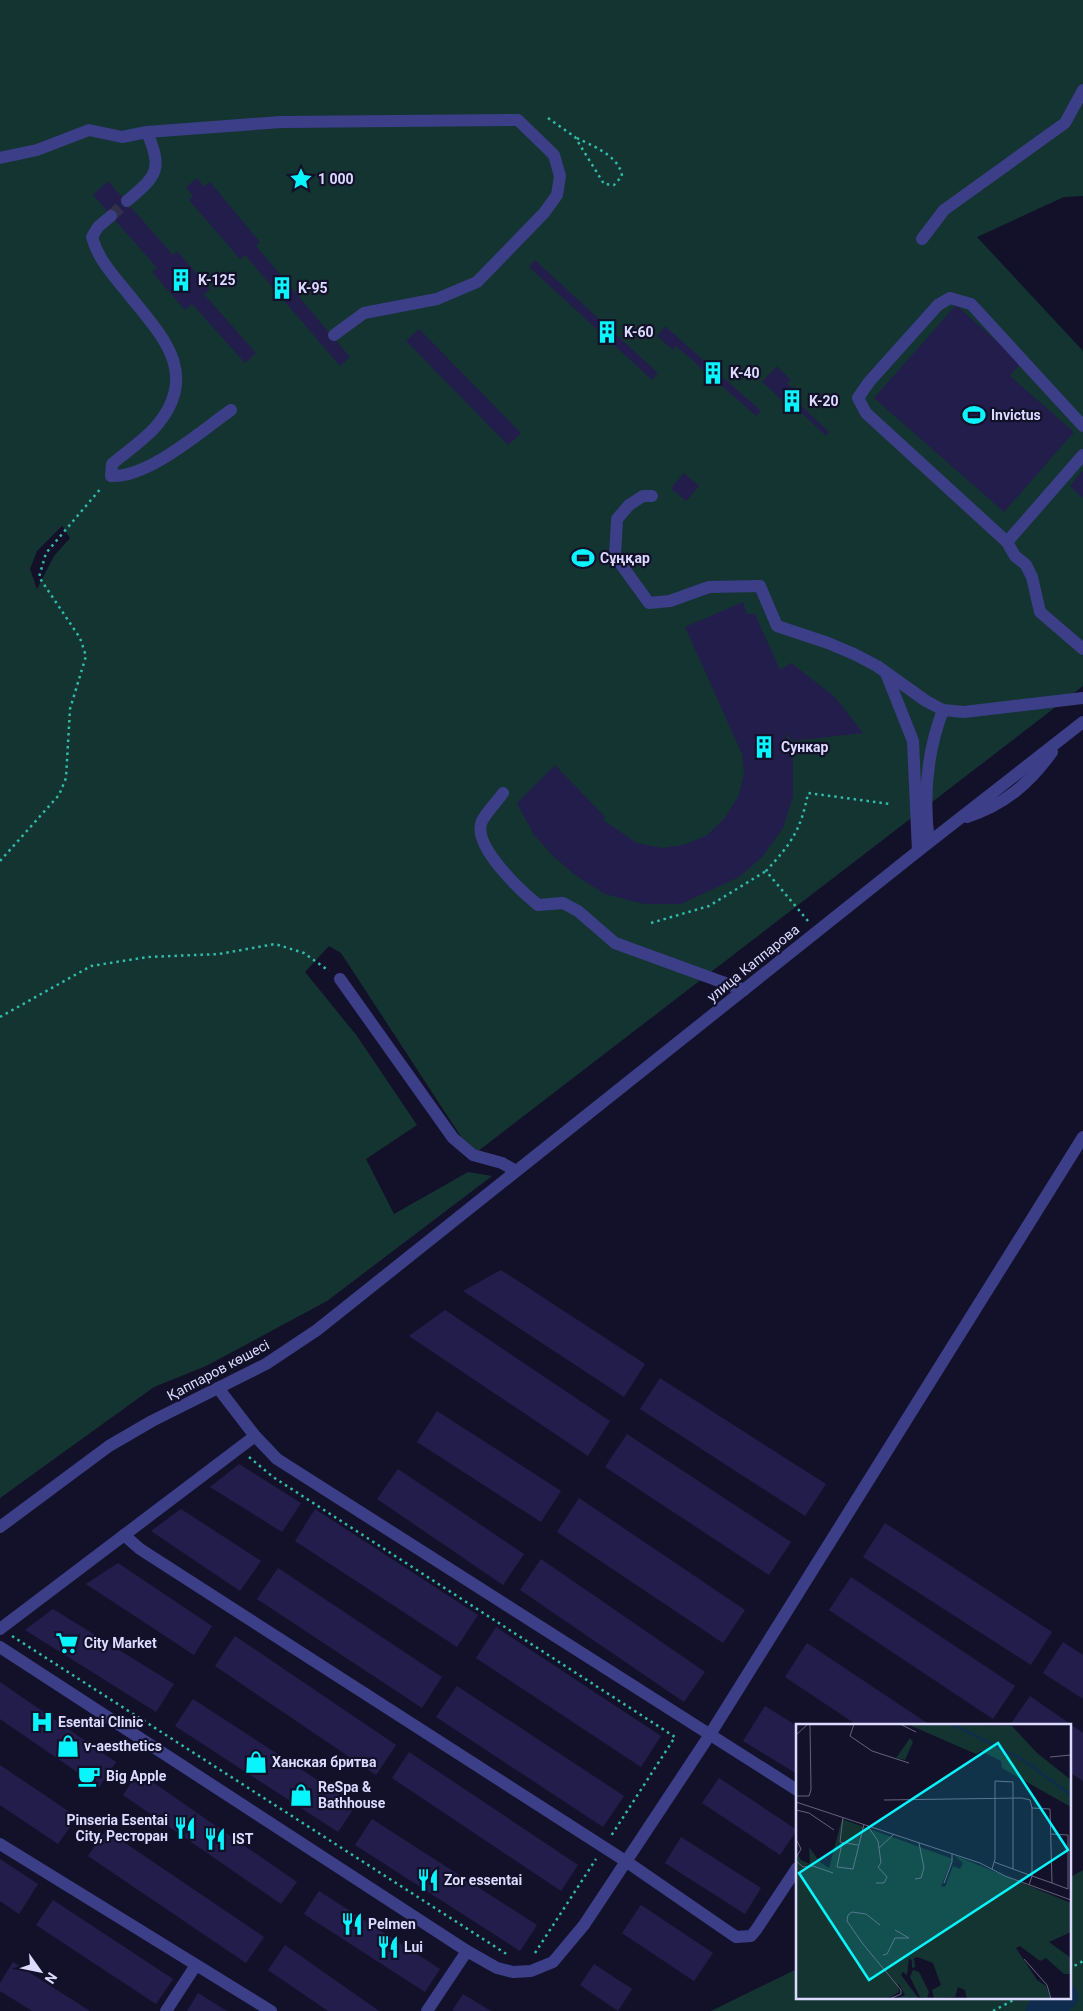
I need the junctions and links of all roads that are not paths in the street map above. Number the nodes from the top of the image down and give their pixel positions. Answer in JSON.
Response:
{"nodes":[{"id":1,"x":1083,"y":90,"type":"edge"},
{"id":2,"x":147,"y":132,"type":"junction"},
{"id":3,"x":0,"y":158,"type":"edge"},
{"id":4,"x":127,"y":202,"type":"tunnel mouth"},
{"id":5,"x":111,"y":216,"type":"tunnel mouth"},
{"id":6,"x":922,"y":239,"type":"dead end"},
{"id":7,"x":334,"y":335,"type":"dead end"},
{"id":8,"x":231,"y":410,"type":"dead end"},
{"id":9,"x":1083,"y":426,"type":"edge"},
{"id":10,"x":1083,"y":456,"type":"edge"},
{"id":11,"x":652,"y":496,"type":"dead end"},
{"id":12,"x":1007,"y":542,"type":"junction"},
{"id":13,"x":1083,"y":649,"type":"edge"},
{"id":14,"x":886,"y":673,"type":"junction"},
{"id":15,"x":1083,"y":698,"type":"edge"},
{"id":16,"x":943,"y":710,"type":"junction"},
{"id":17,"x":1083,"y":722,"type":"edge"},
{"id":18,"x":504,"y":793,"type":"dead end"},
{"id":19,"x":930,"y":842,"type":"junction"},
{"id":20,"x":918,"y":851,"type":"junction"},
{"id":21,"x":340,"y":979,"type":"road end"},
{"id":22,"x":744,"y":990,"type":"junction"},
{"id":23,"x":1083,"y":1137,"type":"edge"},
{"id":24,"x":516,"y":1171,"type":"junction"},
{"id":25,"x":444,"y":1231,"type":"joint"},
{"id":26,"x":218,"y":1388,"type":"junction"},
{"id":27,"x":255,"y":1436,"type":"junction"},
{"id":28,"x":0,"y":1528,"type":"edge"},
{"id":29,"x":124,"y":1535,"type":"junction"},
{"id":30,"x":0,"y":1629,"type":"edge"},
{"id":31,"x":0,"y":1646,"type":"edge"},
{"id":32,"x":709,"y":1736,"type":"junction"},
{"id":33,"x":796,"y":1789,"type":"edge"},
{"id":34,"x":0,"y":1844,"type":"edge"},
{"id":35,"x":627,"y":1862,"type":"junction"},
{"id":36,"x":796,"y":1870,"type":"edge"},
{"id":37,"x":467,"y":1951,"type":"junction"},
{"id":38,"x":196,"y":1965,"type":"junction"},
{"id":39,"x":166,"y":2011,"type":"edge"},
{"id":40,"x":271,"y":2011,"type":"edge"},
{"id":41,"x":427,"y":2011,"type":"edge"}],
"edges":[{"from":1,"to":6,"type":"street"},
{"from":2,"to":3,"type":"street"},
{"from":2,"to":4,"type":"street"},
{"from":2,"to":7,"type":"street"},
{"from":5,"to":8,"type":"street"},
{"from":9,"to":12,"type":"street"},
{"from":10,"to":12,"type":"street"},
{"from":11,"to":14,"type":"street"},
{"from":12,"to":13,"type":"street"},
{"from":14,"to":16,"type":"street"},
{"from":14,"to":20,"type":"street"},
{"from":15,"to":16,"type":"street"},
{"from":16,"to":19,"type":"street"},
{"from":17,"to":19,"type":"street","name":"улица Каппарова"},
{"from":18,"to":22,"type":"street"},
{"from":19,"to":20,"type":"street","name":"улица Каппарова"},
{"from":20,"to":22,"type":"street","name":"улица Каппарова"},
{"from":21,"to":24,"type":"street"},
{"from":22,"to":24,"type":"street","name":"улица Каппарова"},
{"from":23,"to":32,"type":"street"},
{"from":24,"to":25,"type":"street","name":"улица Каппарова"},
{"from":25,"to":26,"type":"street","name":"Қаппаров көшесі"},
{"from":26,"to":27,"type":"street"},
{"from":26,"to":28,"type":"street","name":"Қаппаров көшесі"},
{"from":27,"to":29,"type":"street"},
{"from":27,"to":32,"type":"street"},
{"from":29,"to":30,"type":"street"},
{"from":29,"to":35,"type":"street"},
{"from":31,"to":37,"type":"street"},
{"from":32,"to":33,"type":"street"},
{"from":32,"to":35,"type":"street"},
{"from":34,"to":38,"type":"street"},
{"from":35,"to":36,"type":"street"},
{"from":35,"to":37,"type":"street"},
{"from":37,"to":41,"type":"street"},
{"from":38,"to":39,"type":"street"},
{"from":38,"to":40,"type":"street"}]}
